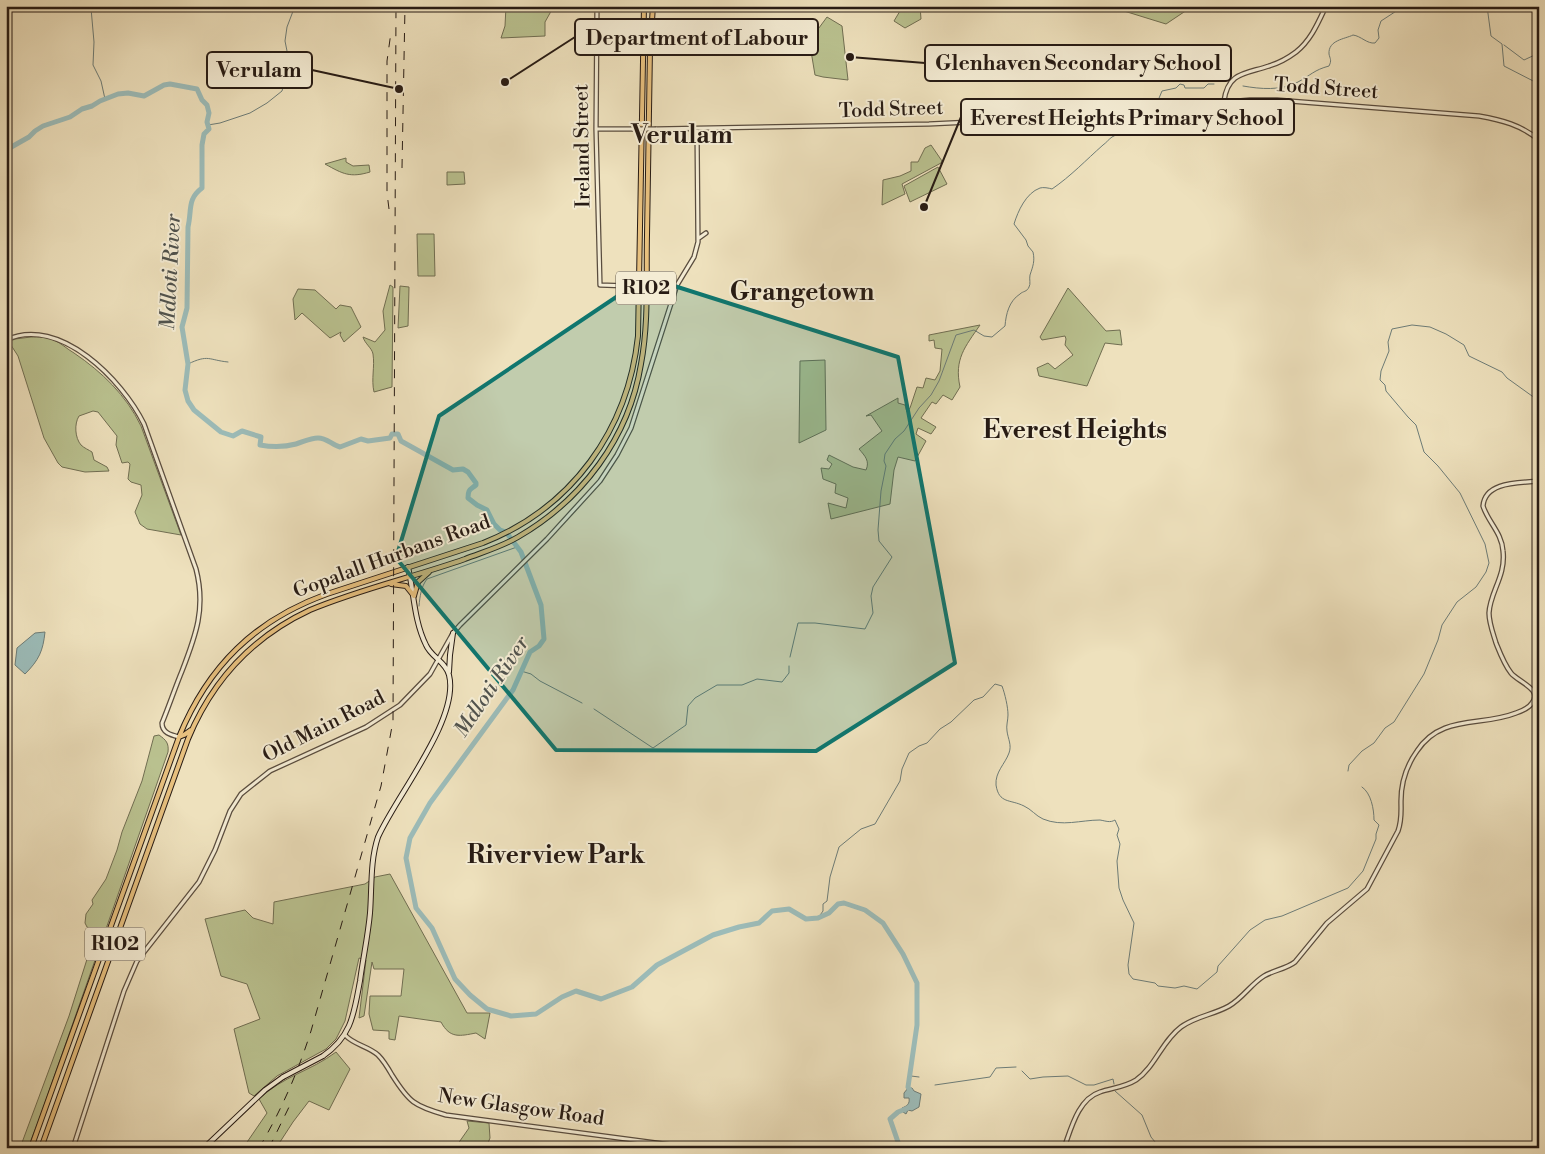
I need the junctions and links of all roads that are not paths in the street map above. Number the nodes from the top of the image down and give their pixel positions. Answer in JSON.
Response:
{"nodes":[{"id":1,"x":597,"y":6,"type":"edge"},
{"id":2,"x":644,"y":6,"type":"edge"},
{"id":3,"x":653,"y":6,"type":"edge"},
{"id":4,"x":1326,"y":6,"type":"edge"},
{"id":5,"x":1224,"y":101,"type":"junction"},
{"id":6,"x":596,"y":129,"type":"junction"},
{"id":7,"x":697,"y":130,"type":"junction"},
{"id":8,"x":1539,"y":140,"type":"edge"},
{"id":9,"x":706,"y":233,"type":"dead end"},
{"id":10,"x":699,"y":238,"type":"junction"},
{"id":11,"x":678,"y":285,"type":"junction"},
{"id":12,"x":6,"y":340,"type":"edge"},
{"id":13,"x":1539,"y":481,"type":"edge"},
{"id":14,"x":408,"y":567,"type":"junction"},
{"id":15,"x":432,"y":570,"type":"junction"},
{"id":16,"x":410,"y":577,"type":"junction"},
{"id":17,"x":389,"y":584,"type":"junction"},
{"id":18,"x":414,"y":596,"type":"junction"},
{"id":19,"x":453,"y":633,"type":"junction"},
{"id":20,"x":438,"y":660,"type":"junction"},
{"id":21,"x":449,"y":674,"type":"junction"},
{"id":22,"x":192,"y":728,"type":"junction"},
{"id":23,"x":179,"y":736,"type":"junction"},
{"id":24,"x":186,"y":745,"type":"junction"},
{"id":25,"x":345,"y":1035,"type":"junction"},
{"id":26,"x":31,"y":1148,"type":"edge"},
{"id":27,"x":41,"y":1148,"type":"edge"},
{"id":28,"x":72,"y":1148,"type":"edge"},
{"id":29,"x":204,"y":1148,"type":"edge"},
{"id":30,"x":694,"y":1148,"type":"edge"},
{"id":31,"x":1064,"y":1148,"type":"edge"}],
"edges":[{"from":1,"to":6,"type":"street","name":"Ireland Street"},
{"from":2,"to":14,"type":"main road","name":"Gopalall Hurbans Road","number":"R102"},
{"from":3,"to":15,"type":"main road","name":"Gopalall Hurbans Road","number":"R102"},
{"from":4,"to":5,"type":"street"},
{"from":5,"to":7,"type":"street","name":"Todd Street"},
{"from":5,"to":8,"type":"street","name":"Todd Street"},
{"from":6,"to":7,"type":"street","name":"Todd Street","bridge":true},
{"from":6,"to":11,"type":"street","name":"Ireland Street","bridge":true},
{"from":7,"to":10,"type":"street","name":"Old Main Road"},
{"from":9,"to":10,"type":"street"},
{"from":10,"to":11,"type":"street","name":"Old Main Road"},
{"from":11,"to":19,"type":"street","name":"Old Main Road"},
{"from":12,"to":23,"type":"street"},
{"from":13,"to":31,"type":"street"},
{"from":14,"to":16,"type":"main road"},
{"from":14,"to":23,"type":"main road","name":"Gopalall Hurbans Road","number":"R102"},
{"from":15,"to":16,"type":"main road","name":"Gopalall Hurbans Road","number":"R102"},
{"from":15,"to":18,"type":"main road"},
{"from":16,"to":17,"type":"main road","name":"Gopalall Hurbans Road","number":"R102"},
{"from":16,"to":18,"type":"main road"},
{"from":17,"to":18,"type":"main road"},
{"from":17,"to":22,"type":"main road","name":"Gopalall Hurbans Road","number":"R102"},
{"from":18,"to":20,"type":"main road"},
{"from":19,"to":20,"type":"street","name":"Old Main Road"},
{"from":19,"to":21,"type":"main road"},
{"from":20,"to":21,"type":"main road"},
{"from":20,"to":28,"type":"street","name":"Old Main Road"},
{"from":21,"to":25,"type":"main road"},
{"from":22,"to":23,"type":"main road"},
{"from":22,"to":24,"type":"main road","name":"Gopalall Hurbans Road","number":"R102"},
{"from":23,"to":24,"type":"main road"},
{"from":23,"to":26,"type":"main road","name":"Gopalall Hurbans Road","number":"R102"},
{"from":24,"to":27,"type":"main road","name":"Gopalall Hurbans Road","number":"R102"},
{"from":25,"to":29,"type":"main road","bridge":true},
{"from":25,"to":30,"type":"street","name":"New Glasgow Road"}]}
